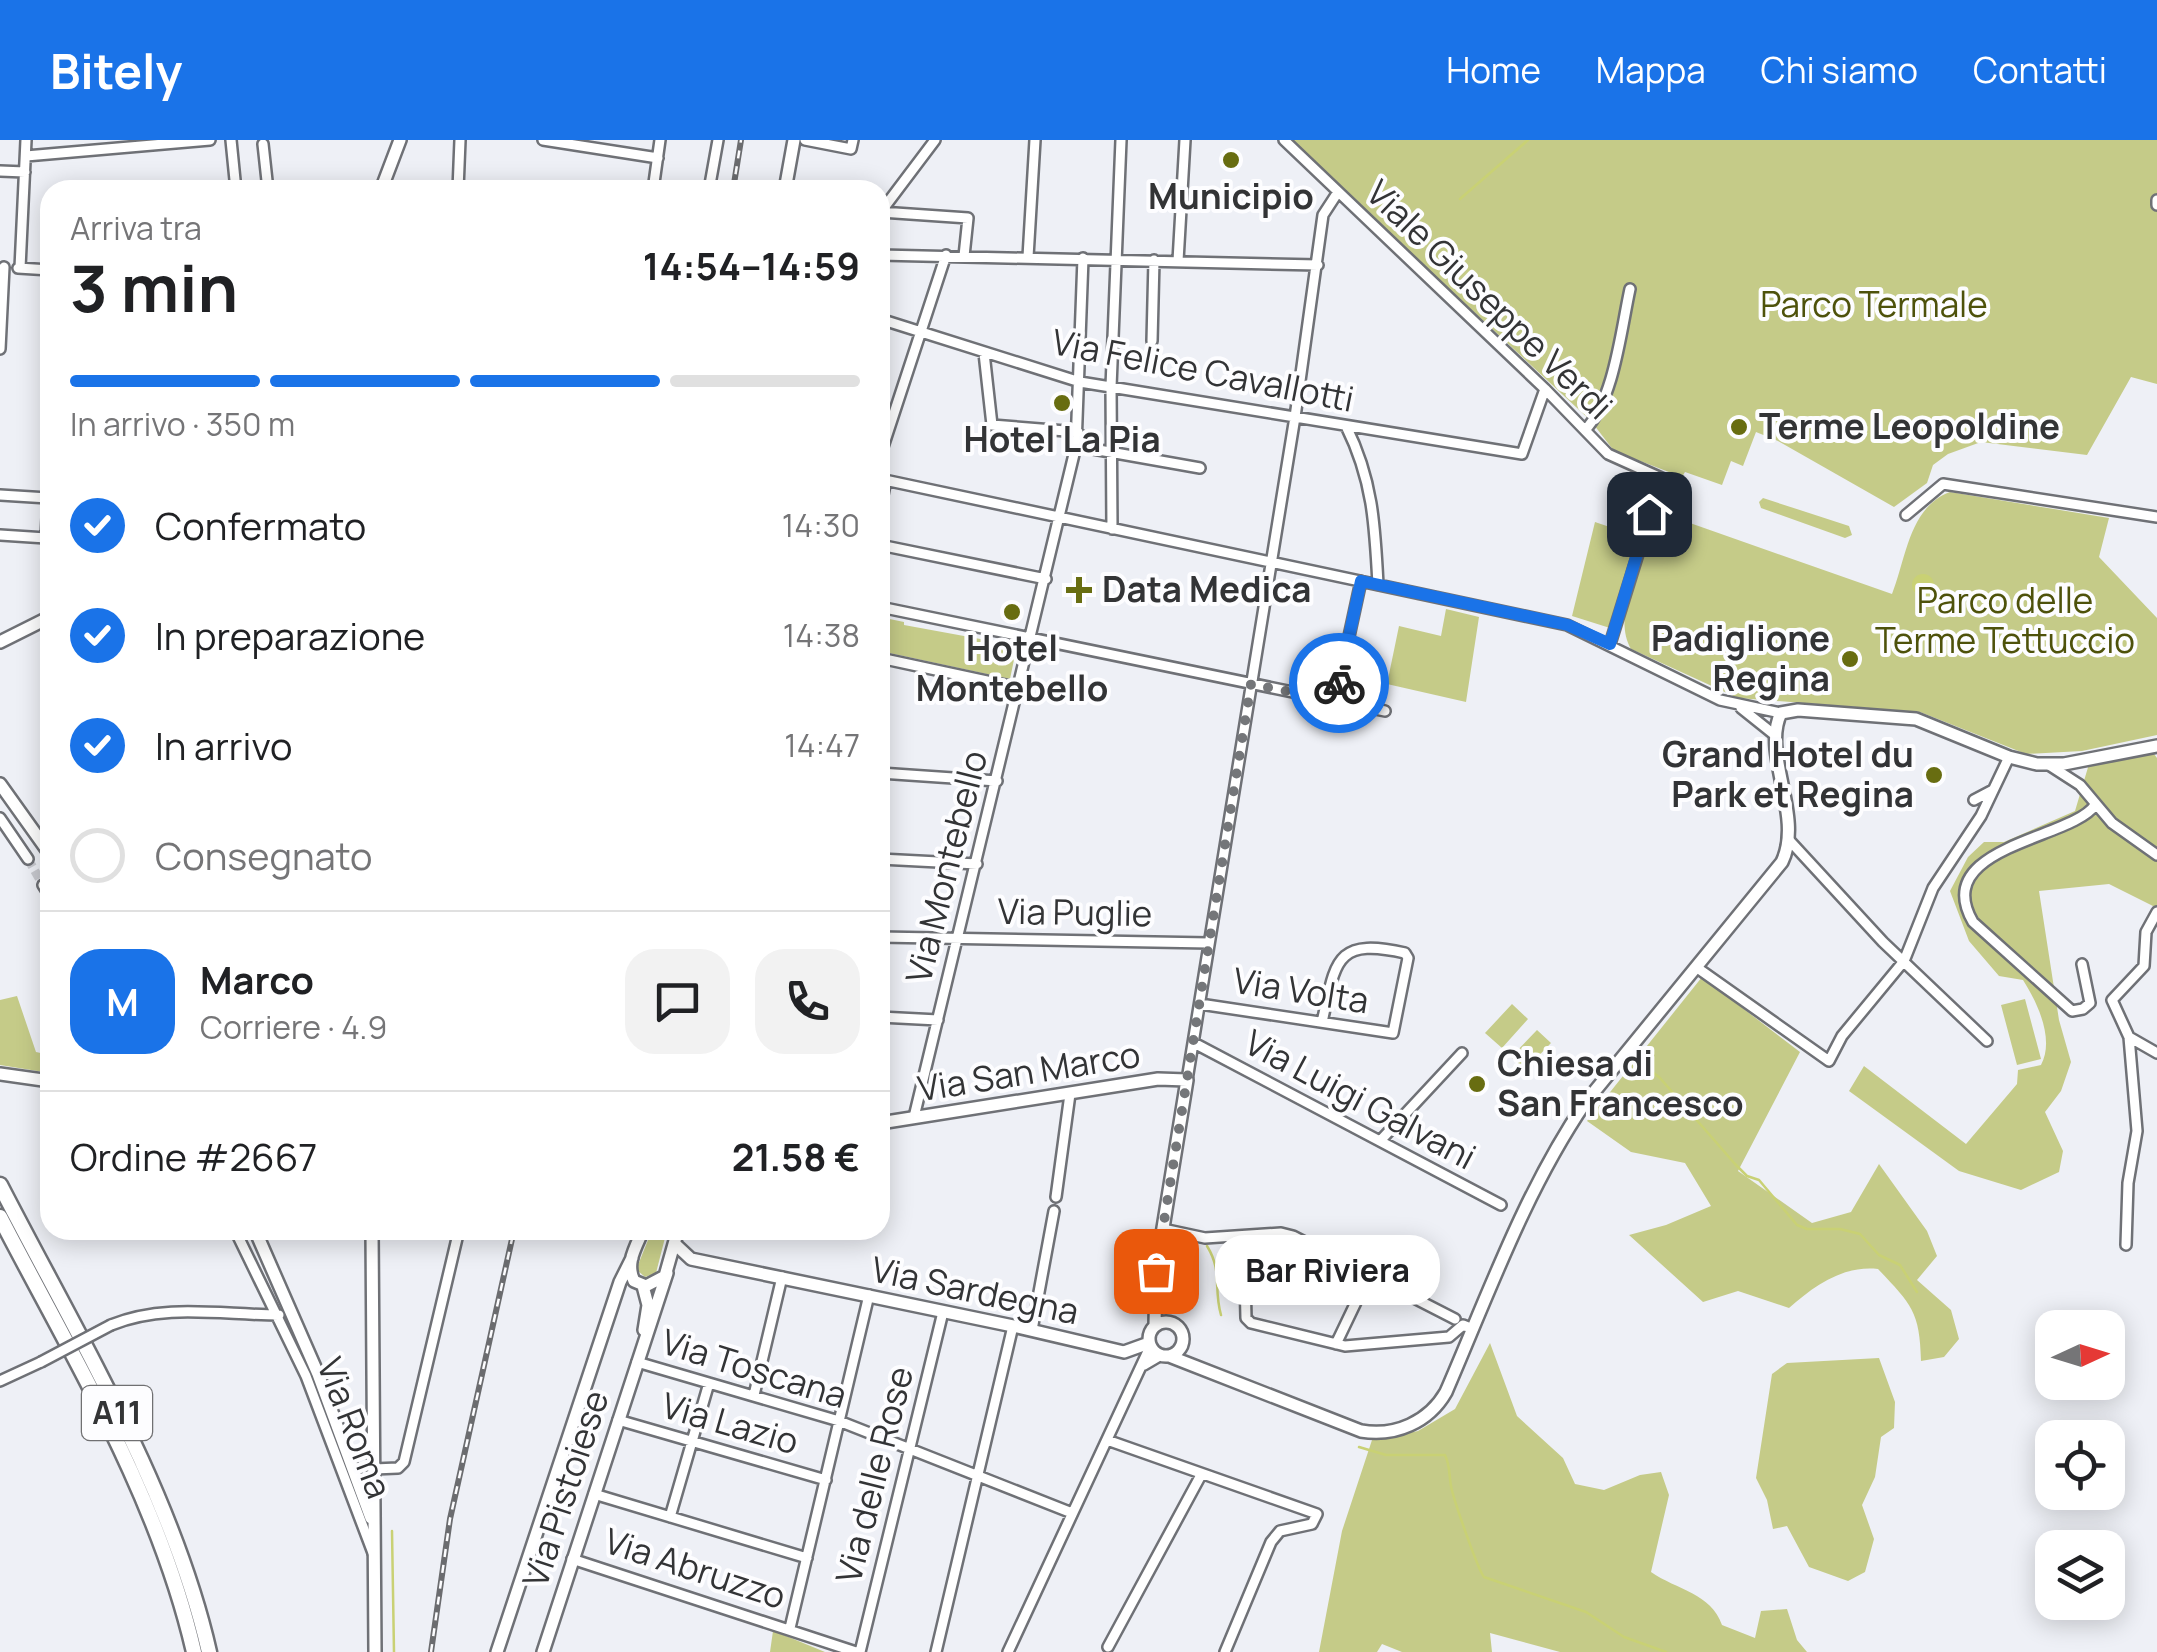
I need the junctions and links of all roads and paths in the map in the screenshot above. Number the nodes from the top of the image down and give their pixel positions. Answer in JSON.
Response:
{"nodes":[{"id":1,"x":26,"y":140,"type":"edge"},
{"id":2,"x":210,"y":140,"type":"edge"},
{"id":3,"x":231,"y":140,"type":"edge"},
{"id":4,"x":400,"y":140,"type":"edge"},
{"id":5,"x":460,"y":140,"type":"edge"},
{"id":6,"x":543,"y":140,"type":"edge"},
{"id":7,"x":660,"y":140,"type":"edge"},
{"id":8,"x":718,"y":140,"type":"edge"},
{"id":9,"x":794,"y":140,"type":"edge"},
{"id":10,"x":805,"y":140,"type":"edge"},
{"id":11,"x":935,"y":140,"type":"edge"},
{"id":12,"x":1035,"y":140,"type":"edge"},
{"id":13,"x":1122,"y":140,"type":"edge"},
{"id":14,"x":1185,"y":140,"type":"edge"},
{"id":15,"x":1284,"y":140,"type":"edge"},
{"id":16,"x":263,"y":144,"type":"dead end"},
{"id":17,"x":852,"y":144,"type":"edge"},
{"id":18,"x":26,"y":156,"type":"junction"},
{"id":19,"x":658,"y":158,"type":"junction"},
{"id":20,"x":0,"y":171,"type":"edge"},
{"id":21,"x":25,"y":172,"type":"junction"},
{"id":22,"x":235,"y":180,"type":"edge"},
{"id":23,"x":267,"y":180,"type":"edge"},
{"id":24,"x":385,"y":180,"type":"edge"},
{"id":25,"x":458,"y":180,"type":"edge"},
{"id":26,"x":655,"y":180,"type":"edge"},
{"id":27,"x":712,"y":180,"type":"edge"},
{"id":28,"x":787,"y":180,"type":"edge"},
{"id":29,"x":1338,"y":192,"type":"junction"},
{"id":30,"x":890,"y":199,"type":"edge"},
{"id":31,"x":890,"y":213,"type":"edge"},
{"id":32,"x":890,"y":255,"type":"edge"},
{"id":33,"x":946,"y":255,"type":"junction"},
{"id":34,"x":964,"y":256,"type":"junction"},
{"id":35,"x":1028,"y":256,"type":"junction"},
{"id":36,"x":1083,"y":258,"type":"junction"},
{"id":37,"x":1117,"y":260,"type":"junction"},
{"id":38,"x":1154,"y":260,"type":"junction"},
{"id":39,"x":1178,"y":261,"type":"junction"},
{"id":40,"x":1318,"y":265,"type":"junction"},
{"id":41,"x":2,"y":266,"type":"edge"},
{"id":42,"x":20,"y":268,"type":"junction"},
{"id":43,"x":40,"y":269,"type":"edge"},
{"id":44,"x":1630,"y":289,"type":"dead end"},
{"id":45,"x":890,"y":321,"type":"edge"},
{"id":46,"x":919,"y":331,"type":"junction"},
{"id":47,"x":1152,"y":341,"type":"dead end"},
{"id":48,"x":0,"y":349,"type":"edge"},
{"id":49,"x":984,"y":352,"type":"junction"},
{"id":50,"x":1080,"y":382,"type":"junction"},
{"id":51,"x":1111,"y":387,"type":"junction"},
{"id":52,"x":1545,"y":388,"type":"junction"},
{"id":53,"x":1294,"y":418,"type":"junction"},
{"id":54,"x":890,"y":424,"type":"edge"},
{"id":55,"x":1346,"y":426,"type":"junction"},
{"id":56,"x":1585,"y":430,"type":"junction"},
{"id":57,"x":1078,"y":432,"type":"junction"},
{"id":58,"x":1076,"y":446,"type":"junction"},
{"id":59,"x":1112,"y":454,"type":"junction"},
{"id":60,"x":1200,"y":468,"type":"dead end"},
{"id":61,"x":890,"y":482,"type":"edge"},
{"id":62,"x":0,"y":495,"type":"edge"},
{"id":63,"x":40,"y":498,"type":"edge"},
{"id":64,"x":1906,"y":514,"type":"dead end"},
{"id":65,"x":1060,"y":518,"type":"junction"},
{"id":66,"x":2157,"y":518,"type":"edge"},
{"id":67,"x":1112,"y":529,"type":"junction"},
{"id":68,"x":0,"y":535,"type":"edge"},
{"id":69,"x":40,"y":538,"type":"edge"},
{"id":70,"x":890,"y":548,"type":"edge"},
{"id":71,"x":1271,"y":562,"type":"junction"},
{"id":72,"x":1046,"y":579,"type":"junction"},
{"id":73,"x":1361,"y":581,"type":"junction"},
{"id":74,"x":1378,"y":585,"type":"junction"},
{"id":75,"x":890,"y":609,"type":"edge"},
{"id":76,"x":40,"y":622,"type":"edge"},
{"id":77,"x":22,"y":630,"type":"junction"},
{"id":78,"x":0,"y":632,"type":"edge"},
{"id":79,"x":1031,"y":639,"type":"junction"},
{"id":80,"x":0,"y":642,"type":"edge"},
{"id":81,"x":1610,"y":644,"type":"junction"},
{"id":82,"x":890,"y":660,"type":"edge"},
{"id":83,"x":1251,"y":684,"type":"junction"},
{"id":84,"x":1020,"y":688,"type":"junction"},
{"id":85,"x":1335,"y":701,"type":"junction"},
{"id":86,"x":1738,"y":706,"type":"junction"},
{"id":87,"x":1386,"y":711,"type":"dead end"},
{"id":88,"x":1781,"y":713,"type":"junction"},
{"id":89,"x":1776,"y":736,"type":"junction"},
{"id":90,"x":2157,"y":746,"type":"edge"},
{"id":91,"x":2010,"y":757,"type":"junction"},
{"id":92,"x":2050,"y":764,"type":"junction"},
{"id":93,"x":890,"y":774,"type":"edge"},
{"id":94,"x":996,"y":780,"type":"junction"},
{"id":95,"x":0,"y":784,"type":"edge"},
{"id":96,"x":1995,"y":789,"type":"junction"},
{"id":97,"x":1974,"y":800,"type":"dead end"},
{"id":98,"x":2095,"y":805,"type":"junction"},
{"id":99,"x":0,"y":818,"type":"edge"},
{"id":100,"x":40,"y":840,"type":"edge"},
{"id":101,"x":1789,"y":840,"type":"junction"},
{"id":102,"x":2157,"y":854,"type":"edge"},
{"id":103,"x":28,"y":859,"type":"tunnel mouth"},
{"id":104,"x":890,"y":860,"type":"edge"},
{"id":105,"x":977,"y":864,"type":"junction"},
{"id":106,"x":2157,"y":912,"type":"edge"},
{"id":107,"x":890,"y":937,"type":"edge"},
{"id":108,"x":958,"y":938,"type":"junction"},
{"id":109,"x":1209,"y":942,"type":"junction"},
{"id":110,"x":1904,"y":961,"type":"junction"},
{"id":111,"x":2082,"y":964,"type":"dead end"},
{"id":112,"x":1696,"y":967,"type":"junction"},
{"id":113,"x":1200,"y":1004,"type":"junction"},
{"id":114,"x":890,"y":1018,"type":"edge"},
{"id":115,"x":938,"y":1020,"type":"junction"},
{"id":116,"x":1322,"y":1022,"type":"junction"},
{"id":117,"x":2129,"y":1037,"type":"junction"},
{"id":118,"x":1987,"y":1041,"type":"dead end"},
{"id":119,"x":1194,"y":1044,"type":"junction"},
{"id":120,"x":1462,"y":1053,"type":"dead end"},
{"id":121,"x":2157,"y":1053,"type":"edge"},
{"id":122,"x":0,"y":1074,"type":"edge"},
{"id":123,"x":40,"y":1080,"type":"edge"},
{"id":124,"x":1188,"y":1080,"type":"junction"},
{"id":125,"x":1070,"y":1094,"type":"junction"},
{"id":126,"x":914,"y":1117,"type":"junction"},
{"id":127,"x":890,"y":1121,"type":"edge"},
{"id":128,"x":1380,"y":1141,"type":"junction"},
{"id":129,"x":0,"y":1186,"type":"edge"},
{"id":130,"x":1056,"y":1197,"type":"dead end"},
{"id":131,"x":1501,"y":1205,"type":"dead end"},
{"id":132,"x":1054,"y":1211,"type":"dead end"},
{"id":133,"x":0,"y":1217,"type":"edge"},
{"id":134,"x":1163,"y":1229,"type":"junction"},
{"id":135,"x":1244,"y":1237,"type":"junction"},
{"id":136,"x":239,"y":1240,"type":"edge"},
{"id":137,"x":259,"y":1240,"type":"edge"},
{"id":138,"x":372,"y":1240,"type":"edge"},
{"id":139,"x":457,"y":1240,"type":"edge"},
{"id":140,"x":640,"y":1240,"type":"edge"},
{"id":141,"x":675,"y":1240,"type":"edge"},
{"id":142,"x":678,"y":1240,"type":"edge"},
{"id":143,"x":2126,"y":1245,"type":"dead end"},
{"id":144,"x":632,"y":1258,"type":"junction"},
{"id":145,"x":1156,"y":1271,"type":"junction"},
{"id":146,"x":666,"y":1272,"type":"junction"},
{"id":147,"x":1369,"y":1275,"type":"junction"},
{"id":148,"x":782,"y":1277,"type":"junction"},
{"id":149,"x":647,"y":1292,"type":"junction"},
{"id":150,"x":869,"y":1295,"type":"junction"},
{"id":151,"x":613,"y":1310,"type":"junction"},
{"id":152,"x":944,"y":1312,"type":"junction"},
{"id":153,"x":278,"y":1316,"type":"junction"},
{"id":154,"x":1455,"y":1319,"type":"dead end"},
{"id":155,"x":1173,"y":1323,"type":"junction"},
{"id":156,"x":1155,"y":1325,"type":"junction"},
{"id":157,"x":1013,"y":1326,"type":"junction"},
{"id":158,"x":1473,"y":1329,"type":"junction"},
{"id":159,"x":1032,"y":1330,"type":"junction"},
{"id":160,"x":1183,"y":1338,"type":"junction"},
{"id":161,"x":1336,"y":1344,"type":"junction"},
{"id":162,"x":1157,"y":1350,"type":"junction"},
{"id":163,"x":636,"y":1362,"type":"junction"},
{"id":164,"x":1200,"y":1366,"type":"junction"},
{"id":165,"x":0,"y":1381,"type":"edge"},
{"id":166,"x":709,"y":1383,"type":"junction"},
{"id":167,"x":754,"y":1396,"type":"junction"},
{"id":168,"x":618,"y":1420,"type":"junction"},
{"id":169,"x":839,"y":1421,"type":"junction"},
{"id":170,"x":1106,"y":1440,"type":"junction"},
{"id":171,"x":693,"y":1442,"type":"junction"},
{"id":172,"x":373,"y":1444,"type":"junction"},
{"id":173,"x":912,"y":1450,"type":"junction"},
{"id":174,"x":346,"y":1451,"type":"junction"},
{"id":175,"x":374,"y":1469,"type":"junction"},
{"id":176,"x":1201,"y":1475,"type":"junction"},
{"id":177,"x":978,"y":1476,"type":"junction"},
{"id":178,"x":826,"y":1480,"type":"junction"},
{"id":179,"x":594,"y":1494,"type":"junction"},
{"id":180,"x":1072,"y":1513,"type":"junction"},
{"id":181,"x":670,"y":1518,"type":"junction"},
{"id":182,"x":376,"y":1531,"type":"junction"},
{"id":183,"x":807,"y":1558,"type":"junction"},
{"id":184,"x":572,"y":1559,"type":"junction"},
{"id":185,"x":376,"y":1561,"type":"junction"},
{"id":186,"x":790,"y":1628,"type":"junction"},
{"id":187,"x":1108,"y":1646,"type":"dead end"},
{"id":188,"x":194,"y":1652,"type":"edge"},
{"id":189,"x":208,"y":1652,"type":"edge"},
{"id":190,"x":375,"y":1652,"type":"edge"},
{"id":191,"x":497,"y":1652,"type":"edge"},
{"id":192,"x":543,"y":1652,"type":"edge"},
{"id":193,"x":858,"y":1652,"type":"edge"},
{"id":194,"x":936,"y":1652,"type":"edge"},
{"id":195,"x":1008,"y":1652,"type":"edge"},
{"id":196,"x":1226,"y":1652,"type":"edge"}],
"edges":[{"from":1,"to":18,"type":"street"},
{"from":2,"to":18,"type":"street"},
{"from":3,"to":22,"type":"street"},
{"from":4,"to":24,"type":"main road"},
{"from":5,"to":25,"type":"street"},
{"from":6,"to":19,"type":"street"},
{"from":7,"to":19,"type":"street"},
{"from":8,"to":27,"type":"street"},
{"from":9,"to":28,"type":"main road"},
{"from":10,"to":17,"type":"street"},
{"from":11,"to":30,"type":"street"},
{"from":12,"to":35,"type":"street"},
{"from":13,"to":37,"type":"street"},
{"from":14,"to":39,"type":"street"},
{"from":15,"to":29,"type":"street","name":"Viale Giuseppe Verdi"},
{"from":16,"to":23,"type":"street"},
{"from":18,"to":21,"type":"street"},
{"from":19,"to":26,"type":"street"},
{"from":20,"to":21,"type":"street"},
{"from":21,"to":42,"type":"street"},
{"from":29,"to":40,"type":"street"},
{"from":29,"to":52,"type":"street","name":"Viale Giuseppe Verdi"},
{"from":31,"to":34,"type":"street"},
{"from":32,"to":33,"type":"street"},
{"from":33,"to":34,"type":"street"},
{"from":33,"to":46,"type":"street"},
{"from":34,"to":35,"type":"street"},
{"from":35,"to":36,"type":"street"},
{"from":36,"to":37,"type":"street"},
{"from":36,"to":50,"type":"street"},
{"from":37,"to":38,"type":"street"},
{"from":37,"to":51,"type":"street"},
{"from":38,"to":39,"type":"street"},
{"from":38,"to":47,"type":"street"},
{"from":39,"to":40,"type":"street"},
{"from":40,"to":53,"type":"street"},
{"from":41,"to":42,"type":"street"},
{"from":41,"to":48,"type":"street"},
{"from":42,"to":43,"type":"street"},
{"from":44,"to":56,"type":"street"},
{"from":45,"to":46,"type":"street","name":"Via Felice Cavallotti"},
{"from":46,"to":49,"type":"street","name":"Via Felice Cavallotti"},
{"from":46,"to":54,"type":"street"},
{"from":49,"to":50,"type":"street","name":"Via Felice Cavallotti"},
{"from":49,"to":57,"type":"street"},
{"from":50,"to":51,"type":"street","name":"Via Felice Cavallotti"},
{"from":50,"to":57,"type":"street"},
{"from":51,"to":53,"type":"street","name":"Via Felice Cavallotti"},
{"from":51,"to":59,"type":"street"},
{"from":52,"to":55,"type":"street","name":"Via Felice Cavallotti"},
{"from":52,"to":56,"type":"street","name":"Viale Giuseppe Verdi"},
{"from":53,"to":55,"type":"street","name":"Via Felice Cavallotti"},
{"from":53,"to":71,"type":"street"},
{"from":55,"to":74,"type":"street"},
{"from":56,"to":81,"type":"street","name":"Viale Giuseppe Verdi"},
{"from":57,"to":58,"type":"street"},
{"from":58,"to":59,"type":"street"},
{"from":58,"to":65,"type":"street"},
{"from":59,"to":60,"type":"street"},
{"from":59,"to":67,"type":"street"},
{"from":61,"to":65,"type":"street"},
{"from":62,"to":63,"type":"street"},
{"from":64,"to":66,"type":"street"},
{"from":65,"to":67,"type":"street"},
{"from":65,"to":72,"type":"street","name":"Via Montebello"},
{"from":67,"to":71,"type":"street"},
{"from":68,"to":69,"type":"street"},
{"from":70,"to":72,"type":"street"},
{"from":71,"to":73,"type":"street"},
{"from":71,"to":83,"type":"street"},
{"from":72,"to":79,"type":"street","name":"Via Montebello"},
{"from":73,"to":74,"type":"street"},
{"from":73,"to":85,"type":"street"},
{"from":74,"to":81,"type":"street"},
{"from":75,"to":79,"type":"street"},
{"from":76,"to":77,"type":"main road"},
{"from":77,"to":78,"type":"main road"},
{"from":77,"to":80,"type":"main road"},
{"from":79,"to":83,"type":"street"},
{"from":79,"to":84,"type":"street","name":"Via Montebello"},
{"from":81,"to":86,"type":"street"},
{"from":82,"to":84,"type":"street"},
{"from":83,"to":85,"type":"street"},
{"from":83,"to":109,"type":"street"},
{"from":84,"to":94,"type":"street","name":"Via Montebello"},
{"from":85,"to":87,"type":"street"},
{"from":86,"to":88,"type":"street"},
{"from":86,"to":89,"type":"street"},
{"from":88,"to":89,"type":"main road"},
{"from":88,"to":91,"type":"main road"},
{"from":89,"to":101,"type":"main road"},
{"from":90,"to":92,"type":"main road"},
{"from":91,"to":92,"type":"main road"},
{"from":91,"to":96,"type":"street"},
{"from":92,"to":98,"type":"street"},
{"from":93,"to":94,"type":"street"},
{"from":94,"to":105,"type":"street","name":"Via Montebello"},
{"from":95,"to":100,"type":"main road"},
{"from":96,"to":97,"type":"street"},
{"from":96,"to":110,"type":"street"},
{"from":98,"to":102,"type":"street"},
{"from":98,"to":111,"type":"street"},
{"from":99,"to":103,"type":"street"},
{"from":101,"to":110,"type":"street"},
{"from":101,"to":112,"type":"main road"},
{"from":104,"to":105,"type":"street"},
{"from":105,"to":108,"type":"street","name":"Via Montebello"},
{"from":106,"to":117,"type":"street"},
{"from":107,"to":108,"type":"street","name":"Via Puglie"},
{"from":108,"to":109,"type":"street","name":"Via Puglie"},
{"from":108,"to":115,"type":"street","name":"Via Montebello"},
{"from":109,"to":113,"type":"street"},
{"from":110,"to":112,"type":"street"},
{"from":110,"to":118,"type":"street"},
{"from":112,"to":158,"type":"main road"},
{"from":113,"to":116,"type":"street","name":"Via Volta"},
{"from":113,"to":119,"type":"street"},
{"from":114,"to":115,"type":"street"},
{"from":115,"to":126,"type":"street","name":"Via Montebello"},
{"from":116,"to":116,"type":"street","name":"Via Volta"},
{"from":117,"to":121,"type":"street"},
{"from":117,"to":143,"type":"street"},
{"from":119,"to":124,"type":"street"},
{"from":119,"to":128,"type":"street","name":"Via Luigi Galvani"},
{"from":120,"to":128,"type":"street"},
{"from":122,"to":123,"type":"main road"},
{"from":124,"to":125,"type":"main road","name":"Via San Marco"},
{"from":124,"to":134,"type":"main road"},
{"from":125,"to":126,"type":"main road","name":"Via San Marco"},
{"from":125,"to":130,"type":"street"},
{"from":126,"to":127,"type":"main road","name":"Via San Marco"},
{"from":128,"to":131,"type":"street","name":"Via Luigi Galvani"},
{"from":129,"to":189,"type":"highway","number":"A11"},
{"from":132,"to":159,"type":"street"},
{"from":133,"to":188,"type":"highway","number":"A11"},
{"from":134,"to":135,"type":"street"},
{"from":134,"to":145,"type":"main road"},
{"from":135,"to":147,"type":"street"},
{"from":135,"to":161,"type":"street"},
{"from":136,"to":153,"type":"street","name":"Via Roma"},
{"from":137,"to":174,"type":"main road"},
{"from":138,"to":172,"type":"main road","name":"Via Roma"},
{"from":139,"to":175,"type":"street"},
{"from":140,"to":144,"type":"main road"},
{"from":141,"to":146,"type":"main road","name":"Via Pistoiese"},
{"from":142,"to":148,"type":"main road","name":"Via Sardegna"},
{"from":144,"to":149,"type":"main road"},
{"from":144,"to":151,"type":"main road"},
{"from":145,"to":155,"type":"main road"},
{"from":145,"to":156,"type":"main road"},
{"from":146,"to":149,"type":"main road","name":"Via Pistoiese"},
{"from":146,"to":149,"type":"main road"},
{"from":147,"to":154,"type":"street"},
{"from":147,"to":161,"type":"street"},
{"from":148,"to":150,"type":"main road","name":"Via Sardegna"},
{"from":148,"to":167,"type":"street"},
{"from":149,"to":151,"type":"main road"},
{"from":149,"to":163,"type":"main road","name":"Via Pistoiese"},
{"from":150,"to":152,"type":"main road","name":"Via Sardegna"},
{"from":150,"to":169,"type":"street"},
{"from":151,"to":191,"type":"main road"},
{"from":152,"to":157,"type":"main road","name":"Via Sardegna"},
{"from":152,"to":173,"type":"street","name":"Via delle Rose"},
{"from":153,"to":165,"type":"street","bridge":true},
{"from":153,"to":185,"type":"street","name":"Via Roma"},
{"from":155,"to":156,"type":"main road"},
{"from":155,"to":160,"type":"main road"},
{"from":156,"to":162,"type":"main road"},
{"from":157,"to":159,"type":"main road","name":"Via Sardegna"},
{"from":157,"to":177,"type":"street"},
{"from":158,"to":161,"type":"street"},
{"from":158,"to":164,"type":"main road"},
{"from":159,"to":162,"type":"main road","name":"Via Sardegna"},
{"from":160,"to":162,"type":"main road"},
{"from":160,"to":164,"type":"main road"},
{"from":162,"to":164,"type":"main road"},
{"from":162,"to":170,"type":"street"},
{"from":163,"to":166,"type":"street","name":"Via Toscana"},
{"from":163,"to":168,"type":"main road","name":"Via Pistoiese"},
{"from":166,"to":167,"type":"street","name":"Via Toscana"},
{"from":166,"to":171,"type":"street"},
{"from":167,"to":169,"type":"street","name":"Via Toscana"},
{"from":168,"to":171,"type":"street","name":"Via Lazio"},
{"from":168,"to":179,"type":"main road","name":"Via Pistoiese"},
{"from":169,"to":173,"type":"street","name":"Via Toscana"},
{"from":169,"to":178,"type":"street"},
{"from":170,"to":176,"type":"street"},
{"from":170,"to":180,"type":"street"},
{"from":171,"to":178,"type":"street","name":"Via Lazio"},
{"from":171,"to":181,"type":"street"},
{"from":172,"to":174,"type":"main road"},
{"from":172,"to":175,"type":"main road","name":"Via Roma"},
{"from":173,"to":177,"type":"street","name":"Via Toscana"},
{"from":173,"to":193,"type":"street","name":"Via delle Rose"},
{"from":174,"to":182,"type":"main road"},
{"from":175,"to":182,"type":"main road","name":"Via Roma"},
{"from":176,"to":187,"type":"street"},
{"from":176,"to":196,"type":"street"},
{"from":177,"to":180,"type":"street","name":"Via Toscana"},
{"from":177,"to":194,"type":"street"},
{"from":178,"to":183,"type":"street"},
{"from":179,"to":181,"type":"street"},
{"from":179,"to":184,"type":"main road","name":"Via Pistoiese"},
{"from":180,"to":195,"type":"street"},
{"from":181,"to":183,"type":"street"},
{"from":182,"to":185,"type":"main road","name":"Via Roma"},
{"from":183,"to":186,"type":"street"},
{"from":184,"to":186,"type":"street","name":"Via Abruzzo"},
{"from":184,"to":192,"type":"main road","name":"Via Pistoiese"},
{"from":185,"to":190,"type":"main road","name":"Via Roma"},
{"from":186,"to":193,"type":"street","name":"Via Abruzzo"}]}
